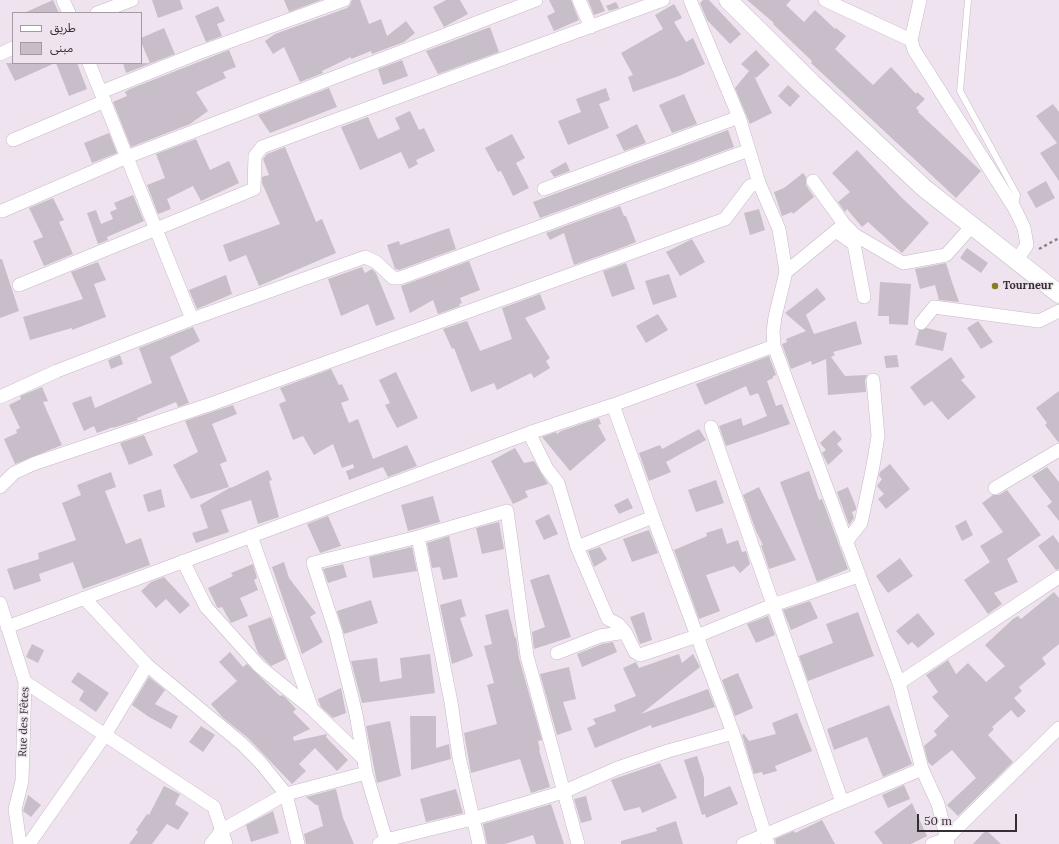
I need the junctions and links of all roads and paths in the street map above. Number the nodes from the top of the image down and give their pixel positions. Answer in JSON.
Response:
{"nodes":[{"id":1,"x":63,"y":0,"type":"edge"},
{"id":2,"x":132,"y":0,"type":"edge"},
{"id":3,"x":344,"y":0,"type":"edge"},
{"id":4,"x":536,"y":0,"type":"edge"},
{"id":5,"x":579,"y":0,"type":"edge"},
{"id":6,"x":663,"y":0,"type":"edge"},
{"id":7,"x":690,"y":0,"type":"edge"},
{"id":8,"x":728,"y":0,"type":"edge"},
{"id":9,"x":825,"y":0,"type":"edge"},
{"id":10,"x":920,"y":0,"type":"edge"},
{"id":11,"x":968,"y":0,"type":"edge"},
{"id":12,"x":69,"y":12,"type":"edge"},
{"id":13,"x":100,"y":12,"type":"edge"},
{"id":14,"x":591,"y":27,"type":"junction"},
{"id":15,"x":911,"y":40,"type":"junction"},
{"id":16,"x":12,"y":48,"type":"edge"},
{"id":17,"x":0,"y":54,"type":"edge"},
{"id":18,"x":89,"y":64,"type":"edge"},
{"id":19,"x":103,"y":97,"type":"junction"},
{"id":20,"x":739,"y":118,"type":"junction"},
{"id":21,"x":13,"y":140,"type":"dead end"},
{"id":22,"x":749,"y":150,"type":"junction"},
{"id":23,"x":127,"y":157,"type":"junction"},
{"id":24,"x":813,"y":181,"type":"dead end"},
{"id":25,"x":759,"y":183,"type":"junction"},
{"id":26,"x":544,"y":189,"type":"dead end"},
{"id":27,"x":1015,"y":209,"type":"junction"},
{"id":28,"x":2,"y":211,"type":"dead end"},
{"id":29,"x":972,"y":226,"type":"junction"},
{"id":30,"x":840,"y":227,"type":"junction"},
{"id":31,"x":156,"y":229,"type":"junction"},
{"id":32,"x":1059,"y":238,"type":"edge"},
{"id":33,"x":1023,"y":266,"type":"junction"},
{"id":34,"x":786,"y":272,"type":"junction"},
{"id":35,"x":20,"y":285,"type":"dead end"},
{"id":36,"x":1059,"y":294,"type":"edge"},
{"id":37,"x":864,"y":297,"type":"dead end"},
{"id":38,"x":1059,"y":311,"type":"edge"},
{"id":39,"x":192,"y":319,"type":"junction"},
{"id":40,"x":921,"y":323,"type":"dead end"},
{"id":41,"x":774,"y":346,"type":"junction"},
{"id":42,"x":873,"y":380,"type":"dead end"},
{"id":43,"x":0,"y":397,"type":"edge"},
{"id":44,"x":613,"y":405,"type":"junction"},
{"id":45,"x":711,"y":427,"type":"dead end"},
{"id":46,"x":529,"y":433,"type":"junction"},
{"id":47,"x":1059,"y":450,"type":"edge"},
{"id":48,"x":0,"y":487,"type":"edge"},
{"id":49,"x":995,"y":488,"type":"dead end"},
{"id":50,"x":653,"y":516,"type":"junction"},
{"id":51,"x":251,"y":536,"type":"junction"},
{"id":52,"x":418,"y":537,"type":"junction"},
{"id":53,"x":846,"y":542,"type":"junction"},
{"id":54,"x":577,"y":547,"type":"junction"},
{"id":55,"x":183,"y":561,"type":"junction"},
{"id":56,"x":858,"y":576,"type":"junction"},
{"id":57,"x":1059,"y":577,"type":"edge"},
{"id":58,"x":84,"y":598,"type":"junction"},
{"id":59,"x":0,"y":603,"type":"edge"},
{"id":60,"x":773,"y":605,"type":"junction"},
{"id":61,"x":8,"y":627,"type":"junction"},
{"id":62,"x":625,"y":632,"type":"junction"},
{"id":63,"x":697,"y":636,"type":"junction"},
{"id":64,"x":557,"y":653,"type":"dead end"},
{"id":65,"x":146,"y":665,"type":"junction"},
{"id":66,"x":25,"y":682,"type":"junction"},
{"id":67,"x":899,"y":682,"type":"junction"},
{"id":68,"x":312,"y":709,"type":"junction"},
{"id":69,"x":1059,"y":728,"type":"edge"},
{"id":70,"x":733,"y":733,"type":"junction"},
{"id":71,"x":105,"y":735,"type":"junction"},
{"id":72,"x":363,"y":758,"type":"junction"},
{"id":73,"x":922,"y":769,"type":"junction"},
{"id":74,"x":366,"y":773,"type":"junction"},
{"id":75,"x":563,"y":792,"type":"junction"},
{"id":76,"x":286,"y":794,"type":"junction"},
{"id":77,"x":842,"y":802,"type":"junction"},
{"id":78,"x":472,"y":819,"type":"junction"},
{"id":79,"x":222,"y":830,"type":"junction"},
{"id":80,"x":766,"y":840,"type":"edge"},
{"id":81,"x":947,"y":841,"type":"edge"},
{"id":82,"x":383,"y":842,"type":"edge"},
{"id":83,"x":20,"y":844,"type":"edge"},
{"id":84,"x":29,"y":844,"type":"edge"},
{"id":85,"x":211,"y":844,"type":"edge"},
{"id":86,"x":226,"y":844,"type":"edge"},
{"id":87,"x":298,"y":844,"type":"edge"},
{"id":88,"x":480,"y":844,"type":"edge"},
{"id":89,"x":578,"y":844,"type":"edge"},
{"id":90,"x":744,"y":844,"type":"edge"},
{"id":91,"x":932,"y":844,"type":"edge"}],
"edges":[{"from":1,"to":12,"type":"street"},
{"from":2,"to":13,"type":"street"},
{"from":3,"to":19,"type":"street"},
{"from":4,"to":23,"type":"street"},
{"from":5,"to":14,"type":"street"},
{"from":6,"to":14,"type":"street"},
{"from":7,"to":20,"type":"street"},
{"from":8,"to":29,"type":"main road"},
{"from":9,"to":15,"type":"street"},
{"from":10,"to":15,"type":"street"},
{"from":11,"to":27,"type":"lane"},
{"from":14,"to":31,"type":"street"},
{"from":15,"to":27,"type":"street"},
{"from":16,"to":17,"type":"street"},
{"from":18,"to":19,"type":"street"},
{"from":19,"to":21,"type":"street"},
{"from":19,"to":23,"type":"street"},
{"from":20,"to":22,"type":"street"},
{"from":20,"to":26,"type":"street"},
{"from":22,"to":25,"type":"street"},
{"from":22,"to":39,"type":"street"},
{"from":23,"to":28,"type":"street"},
{"from":23,"to":31,"type":"street"},
{"from":24,"to":30,"type":"street"},
{"from":25,"to":34,"type":"street"},
{"from":25,"to":48,"type":"street"},
{"from":27,"to":33,"type":"street"},
{"from":29,"to":30,"type":"street"},
{"from":29,"to":33,"type":"main road"},
{"from":30,"to":34,"type":"street"},
{"from":30,"to":37,"type":"street"},
{"from":31,"to":35,"type":"street"},
{"from":31,"to":39,"type":"street"},
{"from":32,"to":33,"type":"path"},
{"from":33,"to":36,"type":"main road"},
{"from":34,"to":41,"type":"street"},
{"from":38,"to":40,"type":"street"},
{"from":39,"to":43,"type":"street"},
{"from":41,"to":44,"type":"street"},
{"from":41,"to":53,"type":"street"},
{"from":42,"to":53,"type":"street"},
{"from":44,"to":46,"type":"street"},
{"from":44,"to":50,"type":"street"},
{"from":45,"to":60,"type":"street"},
{"from":46,"to":51,"type":"street"},
{"from":46,"to":54,"type":"street"},
{"from":47,"to":49,"type":"street"},
{"from":50,"to":54,"type":"street"},
{"from":50,"to":63,"type":"street"},
{"from":51,"to":55,"type":"street"},
{"from":51,"to":68,"type":"street"},
{"from":52,"to":72,"type":"street"},
{"from":52,"to":75,"type":"street"},
{"from":52,"to":78,"type":"street"},
{"from":53,"to":56,"type":"street"},
{"from":54,"to":62,"type":"street"},
{"from":55,"to":58,"type":"street"},
{"from":55,"to":68,"type":"street"},
{"from":56,"to":60,"type":"street"},
{"from":56,"to":67,"type":"street"},
{"from":57,"to":67,"type":"street"},
{"from":58,"to":61,"type":"street"},
{"from":58,"to":65,"type":"street"},
{"from":59,"to":61,"type":"street","name":"Rue des Fêtes"},
{"from":60,"to":63,"type":"street"},
{"from":60,"to":77,"type":"street"},
{"from":61,"to":66,"type":"street","name":"Rue des Fêtes"},
{"from":62,"to":63,"type":"street"},
{"from":62,"to":64,"type":"street"},
{"from":63,"to":70,"type":"street"},
{"from":65,"to":71,"type":"street"},
{"from":65,"to":76,"type":"street"},
{"from":66,"to":71,"type":"street"},
{"from":66,"to":83,"type":"street","name":"Rue des Fêtes"},
{"from":67,"to":73,"type":"street"},
{"from":68,"to":72,"type":"street"},
{"from":69,"to":81,"type":"street"},
{"from":70,"to":75,"type":"street"},
{"from":70,"to":80,"type":"street"},
{"from":71,"to":79,"type":"street"},
{"from":71,"to":84,"type":"street"},
{"from":72,"to":74,"type":"street"},
{"from":73,"to":77,"type":"street"},
{"from":73,"to":81,"type":"street"},
{"from":74,"to":76,"type":"street"},
{"from":74,"to":82,"type":"street"},
{"from":75,"to":78,"type":"street"},
{"from":75,"to":89,"type":"street"},
{"from":76,"to":79,"type":"street"},
{"from":76,"to":87,"type":"street"},
{"from":77,"to":80,"type":"street"},
{"from":78,"to":82,"type":"street"},
{"from":78,"to":88,"type":"street"},
{"from":79,"to":85,"type":"street"},
{"from":79,"to":86,"type":"street"},
{"from":80,"to":90,"type":"street"},
{"from":81,"to":91,"type":"street"}]}
